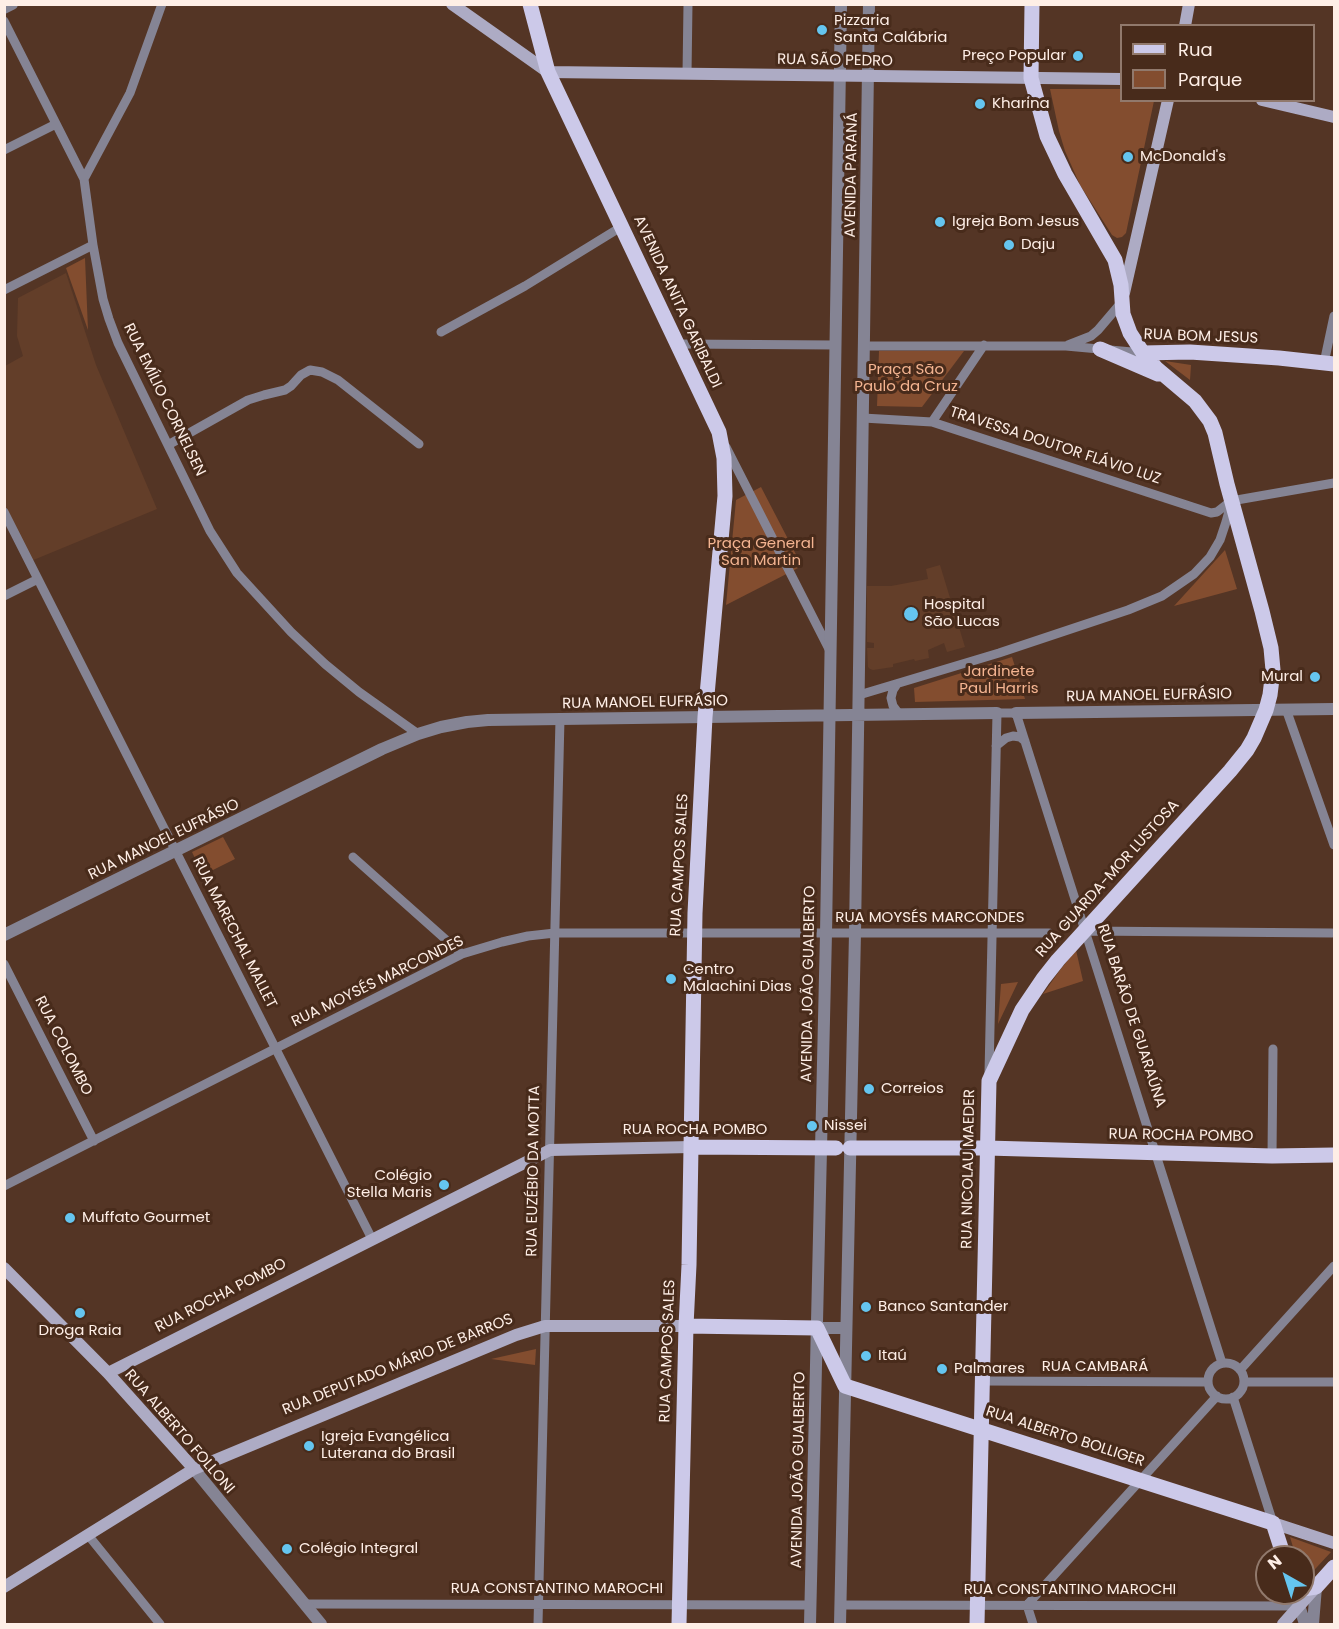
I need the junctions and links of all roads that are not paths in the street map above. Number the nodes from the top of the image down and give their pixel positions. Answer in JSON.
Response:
{"nodes":[{"id":1,"x":12,"y":4,"type":"edge"},
{"id":2,"x":162,"y":4,"type":"edge"},
{"id":3,"x":452,"y":4,"type":"edge"},
{"id":4,"x":531,"y":4,"type":"edge"},
{"id":5,"x":688,"y":4,"type":"edge"},
{"id":6,"x":841,"y":4,"type":"edge"},
{"id":7,"x":869,"y":4,"type":"edge"},
{"id":8,"x":1032,"y":4,"type":"edge"},
{"id":9,"x":1189,"y":4,"type":"edge"},
{"id":10,"x":4,"y":8,"type":"edge"},
{"id":11,"x":4,"y":21,"type":"edge"},
{"id":12,"x":1185,"y":24,"type":"edge"},
{"id":13,"x":548,"y":72,"type":"junction"},
{"id":14,"x":687,"y":74,"type":"junction"},
{"id":15,"x":840,"y":76,"type":"junction"},
{"id":16,"x":868,"y":76,"type":"junction"},
{"id":17,"x":1031,"y":78,"type":"junction"},
{"id":18,"x":1120,"y":79,"type":"edge"},
{"id":19,"x":1168,"y":102,"type":"edge"},
{"id":20,"x":1271,"y":102,"type":"edge"},
{"id":21,"x":1335,"y":117,"type":"edge"},
{"id":22,"x":56,"y":124,"type":"junction"},
{"id":23,"x":4,"y":150,"type":"edge"},
{"id":24,"x":84,"y":179,"type":"junction"},
{"id":25,"x":621,"y":226,"type":"junction"},
{"id":26,"x":93,"y":245,"type":"junction"},
{"id":27,"x":4,"y":290,"type":"edge"},
{"id":28,"x":1121,"y":303,"type":"junction"},
{"id":29,"x":1335,"y":316,"type":"edge"},
{"id":30,"x":441,"y":332,"type":"dead end"},
{"id":31,"x":677,"y":345,"type":"junction"},
{"id":32,"x":836,"y":345,"type":"junction"},
{"id":33,"x":984,"y":345,"type":"junction"},
{"id":34,"x":864,"y":346,"type":"junction"},
{"id":35,"x":1066,"y":346,"type":"junction"},
{"id":36,"x":1100,"y":349,"type":"junction"},
{"id":37,"x":1143,"y":353,"type":"junction"},
{"id":38,"x":1329,"y":363,"type":"edge"},
{"id":39,"x":1168,"y":380,"type":"junction"},
{"id":40,"x":863,"y":418,"type":"junction"},
{"id":41,"x":932,"y":422,"type":"junction"},
{"id":42,"x":718,"y":432,"type":"junction"},
{"id":43,"x":419,"y":444,"type":"dead end"},
{"id":44,"x":168,"y":445,"type":"junction"},
{"id":45,"x":1335,"y":483,"type":"edge"},
{"id":46,"x":1231,"y":501,"type":"junction"},
{"id":47,"x":4,"y":512,"type":"edge"},
{"id":48,"x":38,"y":579,"type":"junction"},
{"id":49,"x":4,"y":596,"type":"edge"},
{"id":50,"x":830,"y":651,"type":"junction"},
{"id":51,"x":897,"y":684,"type":"junction"},
{"id":52,"x":859,"y":695,"type":"junction"},
{"id":53,"x":1286,"y":709,"type":"junction"},
{"id":54,"x":1335,"y":709,"type":"edge"},
{"id":55,"x":1266,"y":710,"type":"junction"},
{"id":56,"x":997,"y":713,"type":"junction"},
{"id":57,"x":1016,"y":713,"type":"junction"},
{"id":58,"x":899,"y":714,"type":"junction"},
{"id":59,"x":828,"y":715,"type":"junction"},
{"id":60,"x":858,"y":715,"type":"junction"},
{"id":61,"x":705,"y":717,"type":"junction"},
{"id":62,"x":560,"y":719,"type":"junction"},
{"id":63,"x":418,"y":734,"type":"junction"},
{"id":64,"x":1025,"y":741,"type":"junction"},
{"id":65,"x":996,"y":746,"type":"junction"},
{"id":66,"x":1335,"y":845,"type":"edge"},
{"id":67,"x":176,"y":851,"type":"junction"},
{"id":68,"x":353,"y":857,"type":"dead end"},
{"id":69,"x":1085,"y":930,"type":"junction"},
{"id":70,"x":555,"y":933,"type":"junction"},
{"id":71,"x":695,"y":933,"type":"junction"},
{"id":72,"x":826,"y":933,"type":"junction"},
{"id":73,"x":855,"y":933,"type":"junction"},
{"id":74,"x":992,"y":933,"type":"junction"},
{"id":75,"x":1049,"y":933,"type":"dead end"},
{"id":76,"x":1332,"y":933,"type":"dead end"},
{"id":77,"x":4,"y":935,"type":"edge"},
{"id":78,"x":462,"y":954,"type":"junction"},
{"id":79,"x":4,"y":964,"type":"edge"},
{"id":80,"x":276,"y":1049,"type":"junction"},
{"id":81,"x":1272,"y":1049,"type":"dead end"},
{"id":82,"x":989,"y":1081,"type":"junction"},
{"id":83,"x":94,"y":1141,"type":"junction"},
{"id":84,"x":692,"y":1147,"type":"junction"},
{"id":85,"x":836,"y":1148,"type":"junction"},
{"id":86,"x":987,"y":1148,"type":"junction"},
{"id":87,"x":550,"y":1150,"type":"junction"},
{"id":88,"x":1155,"y":1153,"type":"junction"},
{"id":89,"x":1335,"y":1155,"type":"edge"},
{"id":90,"x":1272,"y":1156,"type":"junction"},
{"id":91,"x":4,"y":1186,"type":"edge"},
{"id":92,"x":372,"y":1239,"type":"junction"},
{"id":93,"x":1335,"y":1266,"type":"edge"},
{"id":94,"x":4,"y":1268,"type":"edge"},
{"id":95,"x":545,"y":1326,"type":"junction"},
{"id":96,"x":686,"y":1326,"type":"junction"},
{"id":97,"x":817,"y":1328,"type":"junction"},
{"id":98,"x":846,"y":1328,"type":"junction"},
{"id":99,"x":1222,"y":1364,"type":"junction"},
{"id":100,"x":1240,"y":1370,"type":"junction"},
{"id":101,"x":108,"y":1373,"type":"junction"},
{"id":102,"x":982,"y":1381,"type":"junction"},
{"id":103,"x":1208,"y":1382,"type":"junction"},
{"id":104,"x":1244,"y":1382,"type":"junction"},
{"id":105,"x":1335,"y":1382,"type":"edge"},
{"id":106,"x":845,"y":1386,"type":"junction"},
{"id":107,"x":1216,"y":1396,"type":"junction"},
{"id":108,"x":1233,"y":1397,"type":"junction"},
{"id":109,"x":982,"y":1430,"type":"junction"},
{"id":110,"x":194,"y":1469,"type":"junction"},
{"id":111,"x":1140,"y":1480,"type":"junction"},
{"id":112,"x":1273,"y":1523,"type":"junction"},
{"id":113,"x":1301,"y":1532,"type":"junction"},
{"id":114,"x":88,"y":1535,"type":"junction"},
{"id":115,"x":1279,"y":1541,"type":"junction"},
{"id":116,"x":1335,"y":1543,"type":"edge"},
{"id":117,"x":1280,"y":1545,"type":"edge"},
{"id":118,"x":1335,"y":1567,"type":"edge"},
{"id":119,"x":1315,"y":1584,"type":"edge"},
{"id":120,"x":4,"y":1587,"type":"edge"},
{"id":121,"x":304,"y":1604,"type":"junction"},
{"id":122,"x":539,"y":1604,"type":"junction"},
{"id":123,"x":679,"y":1605,"type":"junction"},
{"id":124,"x":811,"y":1605,"type":"junction"},
{"id":125,"x":841,"y":1605,"type":"junction"},
{"id":126,"x":977,"y":1605,"type":"junction"},
{"id":127,"x":1028,"y":1605,"type":"junction"},
{"id":128,"x":1311,"y":1605,"type":"edge"},
{"id":129,"x":1299,"y":1606,"type":"junction"},
{"id":130,"x":160,"y":1624,"type":"edge"},
{"id":131,"x":321,"y":1624,"type":"edge"},
{"id":132,"x":538,"y":1624,"type":"edge"},
{"id":133,"x":679,"y":1624,"type":"edge"},
{"id":134,"x":810,"y":1624,"type":"edge"},
{"id":135,"x":840,"y":1624,"type":"edge"},
{"id":136,"x":977,"y":1624,"type":"edge"},
{"id":137,"x":1033,"y":1624,"type":"edge"},
{"id":138,"x":1283,"y":1624,"type":"edge"},
{"id":139,"x":1305,"y":1624,"type":"edge"},
{"id":140,"x":1312,"y":1624,"type":"edge"}],
"edges":[{"from":1,"to":10,"type":"street"},
{"from":2,"to":24,"type":"street"},
{"from":3,"to":13,"type":"main road","name":"AVENIDA ANITA GARIBALDI"},
{"from":4,"to":13,"type":"main road"},
{"from":5,"to":14,"type":"street"},
{"from":6,"to":15,"type":"street","name":"AVENIDA PARANÁ"},
{"from":7,"to":16,"type":"street","name":"AVENIDA PARANÁ"},
{"from":8,"to":17,"type":"main road"},
{"from":9,"to":12,"type":"main road"},
{"from":11,"to":22,"type":"street","name":"RUA EMÍLIO CORNELSEN"},
{"from":13,"to":14,"type":"main road","name":"RUA SÃO PEDRO"},
{"from":13,"to":25,"type":"main road","name":"AVENIDA ANITA GARIBALDI"},
{"from":14,"to":15,"type":"main road","name":"RUA SÃO PEDRO"},
{"from":15,"to":16,"type":"main road","name":"RUA SÃO PEDRO"},
{"from":15,"to":32,"type":"street","name":"AVENIDA PARANÁ"},
{"from":16,"to":17,"type":"main road","name":"RUA SÃO PEDRO"},
{"from":16,"to":34,"type":"street","name":"AVENIDA PARANÁ"},
{"from":17,"to":18,"type":"main road","name":"RUA SÃO PEDRO"},
{"from":17,"to":28,"type":"main road"},
{"from":19,"to":28,"type":"main road"},
{"from":20,"to":21,"type":"main road"},
{"from":22,"to":23,"type":"street"},
{"from":22,"to":24,"type":"street","name":"RUA EMÍLIO CORNELSEN"},
{"from":24,"to":26,"type":"street","name":"RUA EMÍLIO CORNELSEN"},
{"from":25,"to":30,"type":"street"},
{"from":25,"to":31,"type":"main road","name":"AVENIDA ANITA GARIBALDI"},
{"from":26,"to":27,"type":"street"},
{"from":26,"to":44,"type":"street","name":"RUA EMÍLIO CORNELSEN"},
{"from":28,"to":35,"type":"street","name":"RUA BOM JESUS"},
{"from":28,"to":37,"type":"main road"},
{"from":29,"to":38,"type":"street"},
{"from":31,"to":32,"type":"street"},
{"from":31,"to":42,"type":"main road","name":"AVENIDA ANITA GARIBALDI"},
{"from":32,"to":50,"type":"street","name":"AVENIDA JOÃO GUALBERTO"},
{"from":33,"to":34,"type":"street","name":"RUA BOM JESUS"},
{"from":33,"to":35,"type":"street","name":"RUA BOM JESUS"},
{"from":33,"to":41,"type":"street"},
{"from":34,"to":40,"type":"street","name":"AVENIDA JOÃO GUALBERTO"},
{"from":35,"to":36,"type":"street","name":"RUA BOM JESUS"},
{"from":36,"to":37,"type":"street","name":"RUA BOM JESUS"},
{"from":36,"to":39,"type":"main road"},
{"from":37,"to":38,"type":"main road","name":"RUA BOM JESUS"},
{"from":37,"to":39,"type":"main road"},
{"from":39,"to":46,"type":"main road","name":"RUA GUARDA-MOR LUSTOSA"},
{"from":40,"to":41,"type":"street","name":"TRAVESSA DOUTOR FLÁVIO LUZ"},
{"from":40,"to":52,"type":"street","name":"AVENIDA JOÃO GUALBERTO"},
{"from":41,"to":46,"type":"street","name":"TRAVESSA DOUTOR FLÁVIO LUZ"},
{"from":42,"to":50,"type":"street","name":"AVENIDA ANITA GARIBALDI"},
{"from":42,"to":61,"type":"main road","name":"RUA CAMPOS SALES"},
{"from":43,"to":44,"type":"street"},
{"from":44,"to":63,"type":"street","name":"RUA EMÍLIO CORNELSEN"},
{"from":45,"to":46,"type":"street","name":"TRAVESSA DOUTOR FLÁVIO LUZ"},
{"from":46,"to":51,"type":"street"},
{"from":46,"to":55,"type":"main road","name":"RUA GUARDA-MOR LUSTOSA"},
{"from":47,"to":48,"type":"street","name":"RUA MARECHAL MALLET"},
{"from":48,"to":49,"type":"street"},
{"from":48,"to":67,"type":"street","name":"RUA MARECHAL MALLET"},
{"from":50,"to":59,"type":"street","name":"AVENIDA JOÃO GUALBERTO"},
{"from":51,"to":52,"type":"street"},
{"from":51,"to":58,"type":"street"},
{"from":52,"to":60,"type":"street","name":"AVENIDA JOÃO GUALBERTO"},
{"from":53,"to":54,"type":"street","name":"RUA MANOEL EUFRÁSIO"},
{"from":53,"to":55,"type":"street","name":"RUA MANOEL EUFRÁSIO"},
{"from":53,"to":66,"type":"street"},
{"from":55,"to":57,"type":"street","name":"RUA MANOEL EUFRÁSIO"},
{"from":55,"to":69,"type":"main road","name":"RUA GUARDA-MOR LUSTOSA"},
{"from":56,"to":57,"type":"street","name":"RUA MANOEL EUFRÁSIO"},
{"from":56,"to":58,"type":"street","name":"RUA MANOEL EUFRÁSIO"},
{"from":56,"to":65,"type":"street","name":"RUA NICOLAU MAEDER"},
{"from":57,"to":64,"type":"street","name":"RUA BARÃO DE GUARAÚNA"},
{"from":58,"to":60,"type":"street","name":"RUA MANOEL EUFRÁSIO"},
{"from":59,"to":60,"type":"street","name":"RUA MANOEL EUFRÁSIO"},
{"from":59,"to":61,"type":"street","name":"RUA MANOEL EUFRÁSIO"},
{"from":59,"to":72,"type":"street","name":"AVENIDA JOÃO GUALBERTO"},
{"from":60,"to":73,"type":"street","name":"AVENIDA JOÃO GUALBERTO"},
{"from":61,"to":62,"type":"street","name":"RUA MANOEL EUFRÁSIO"},
{"from":61,"to":71,"type":"main road","name":"RUA CAMPOS SALES"},
{"from":62,"to":63,"type":"street","name":"RUA MANOEL EUFRÁSIO"},
{"from":62,"to":70,"type":"street","name":"RUA EUZÉBIO DA MOTTA"},
{"from":63,"to":67,"type":"street","name":"RUA MANOEL EUFRÁSIO"},
{"from":64,"to":65,"type":"street"},
{"from":64,"to":69,"type":"street","name":"RUA BARÃO DE GUARAÚNA"},
{"from":65,"to":74,"type":"street","name":"RUA NICOLAU MAEDER"},
{"from":67,"to":77,"type":"street","name":"RUA MANOEL EUFRÁSIO"},
{"from":67,"to":80,"type":"street","name":"RUA MARECHAL MALLET"},
{"from":68,"to":78,"type":"street"},
{"from":69,"to":76,"type":"street"},
{"from":69,"to":82,"type":"main road","name":"RUA GUARDA-MOR LUSTOSA"},
{"from":69,"to":88,"type":"street","name":"RUA BARÃO DE GUARAÚNA"},
{"from":70,"to":71,"type":"street","name":"RUA MOYSÉS MARCONDES"},
{"from":70,"to":78,"type":"street","name":"RUA MOYSÉS MARCONDES"},
{"from":70,"to":87,"type":"street","name":"RUA EUZÉBIO DA MOTTA"},
{"from":71,"to":72,"type":"street","name":"RUA MOYSÉS MARCONDES"},
{"from":71,"to":84,"type":"main road","name":"RUA CAMPOS SALES"},
{"from":72,"to":73,"type":"street","name":"RUA MOYSÉS MARCONDES"},
{"from":72,"to":85,"type":"street","name":"AVENIDA JOÃO GUALBERTO"},
{"from":73,"to":74,"type":"street","name":"RUA MOYSÉS MARCONDES"},
{"from":73,"to":85,"type":"street","name":"AVENIDA JOÃO GUALBERTO"},
{"from":74,"to":75,"type":"street","name":"RUA MOYSÉS MARCONDES"},
{"from":74,"to":82,"type":"street","name":"RUA NICOLAU MAEDER"},
{"from":78,"to":80,"type":"street","name":"RUA MOYSÉS MARCONDES"},
{"from":79,"to":83,"type":"street","name":"RUA COLOMBO"},
{"from":80,"to":83,"type":"street","name":"RUA MOYSÉS MARCONDES"},
{"from":80,"to":92,"type":"street","name":"RUA MARECHAL MALLET"},
{"from":81,"to":90,"type":"street"},
{"from":82,"to":86,"type":"main road","name":"RUA NICOLAU MAEDER"},
{"from":83,"to":91,"type":"street","name":"RUA MOYSÉS MARCONDES"},
{"from":84,"to":85,"type":"main road","name":"RUA ROCHA POMBO"},
{"from":84,"to":87,"type":"main road","name":"RUA ROCHA POMBO"},
{"from":84,"to":96,"type":"main road","name":"RUA CAMPOS SALES"},
{"from":85,"to":86,"type":"main road","name":"RUA ROCHA POMBO"},
{"from":85,"to":97,"type":"street","name":"AVENIDA JOÃO GUALBERTO"},
{"from":85,"to":98,"type":"street","name":"AVENIDA JOÃO GUALBERTO"},
{"from":86,"to":88,"type":"main road","name":"RUA ROCHA POMBO"},
{"from":86,"to":102,"type":"main road","name":"RUA NICOLAU MAEDER"},
{"from":87,"to":92,"type":"main road","name":"RUA ROCHA POMBO"},
{"from":87,"to":95,"type":"street","name":"RUA EUZÉBIO DA MOTTA"},
{"from":88,"to":90,"type":"main road","name":"RUA ROCHA POMBO"},
{"from":88,"to":99,"type":"street","name":"RUA BARÃO DE GUARAÚNA"},
{"from":89,"to":90,"type":"main road","name":"RUA ROCHA POMBO"},
{"from":92,"to":101,"type":"main road","name":"RUA ROCHA POMBO"},
{"from":93,"to":100,"type":"street"},
{"from":94,"to":101,"type":"main road","name":"RUA ALBERTO FOLLONI"},
{"from":95,"to":96,"type":"main road","name":"RUA DEPUTADO MÁRIO DE BARROS"},
{"from":95,"to":110,"type":"main road","name":"RUA DEPUTADO MÁRIO DE BARROS"},
{"from":95,"to":122,"type":"street","name":"RUA EUZÉBIO DA MOTTA"},
{"from":96,"to":97,"type":"main road","name":"RUA DEPUTADO MÁRIO DE BARROS"},
{"from":96,"to":123,"type":"main road","name":"RUA CAMPOS SALES"},
{"from":97,"to":98,"type":"street","name":"RUA DEPUTADO MÁRIO DE BARROS"},
{"from":97,"to":106,"type":"main road"},
{"from":97,"to":124,"type":"street","name":"AVENIDA JOÃO GUALBERTO"},
{"from":98,"to":106,"type":"street","name":"AVENIDA JOÃO GUALBERTO"},
{"from":99,"to":100,"type":"street"},
{"from":99,"to":103,"type":"street"},
{"from":100,"to":104,"type":"street"},
{"from":101,"to":110,"type":"main road","name":"RUA ALBERTO FOLLONI"},
{"from":102,"to":103,"type":"street","name":"RUA CAMBARÁ"},
{"from":102,"to":109,"type":"main road","name":"RUA NICOLAU MAEDER"},
{"from":103,"to":107,"type":"street"},
{"from":104,"to":105,"type":"street"},
{"from":104,"to":108,"type":"street"},
{"from":106,"to":109,"type":"main road","name":"RUA ALBERTO BOLLIGER"},
{"from":106,"to":125,"type":"street","name":"AVENIDA JOÃO GUALBERTO"},
{"from":107,"to":108,"type":"street"},
{"from":107,"to":111,"type":"street"},
{"from":108,"to":112,"type":"street"},
{"from":109,"to":111,"type":"main road","name":"RUA ALBERTO BOLLIGER"},
{"from":109,"to":126,"type":"main road","name":"RUA NICOLAU MAEDER"},
{"from":110,"to":114,"type":"main road","name":"RUA DEPUTADO MÁRIO DE BARROS"},
{"from":110,"to":121,"type":"street","name":"RUA ALBERTO FOLLONI"},
{"from":111,"to":112,"type":"main road","name":"RUA ALBERTO BOLLIGER"},
{"from":111,"to":127,"type":"street"},
{"from":112,"to":113,"type":"main road","name":"RUA ALBERTO BOLLIGER"},
{"from":112,"to":115,"type":"main road"},
{"from":113,"to":115,"type":"main road"},
{"from":113,"to":116,"type":"main road","name":"RUA ALBERTO BOLLIGER"},
{"from":114,"to":120,"type":"main road","name":"RUA DEPUTADO MÁRIO DE BARROS"},
{"from":114,"to":130,"type":"street"},
{"from":115,"to":117,"type":"main road"},
{"from":118,"to":119,"type":"main road"},
{"from":121,"to":122,"type":"street","name":"RUA CONSTANTINO MAROCHI"},
{"from":121,"to":131,"type":"street","name":"RUA ALBERTO FOLLONI"},
{"from":122,"to":123,"type":"street","name":"RUA CONSTANTINO MAROCHI"},
{"from":122,"to":132,"type":"street","name":"RUA EUZÉBIO DA MOTTA"},
{"from":123,"to":124,"type":"street","name":"RUA CONSTANTINO MAROCHI"},
{"from":123,"to":133,"type":"main road","name":"RUA CAMPOS SALES"},
{"from":124,"to":134,"type":"street","name":"AVENIDA JOÃO GUALBERTO"},
{"from":125,"to":126,"type":"street","name":"RUA CONSTANTINO MAROCHI"},
{"from":125,"to":135,"type":"street","name":"AVENIDA JOÃO GUALBERTO"},
{"from":126,"to":127,"type":"street","name":"RUA CONSTANTINO MAROCHI"},
{"from":126,"to":136,"type":"main road","name":"RUA NICOLAU MAEDER"},
{"from":127,"to":129,"type":"street","name":"RUA CONSTANTINO MAROCHI"},
{"from":127,"to":137,"type":"street"},
{"from":128,"to":140,"type":"street"},
{"from":129,"to":138,"type":"main road"},
{"from":129,"to":139,"type":"street"}]}
